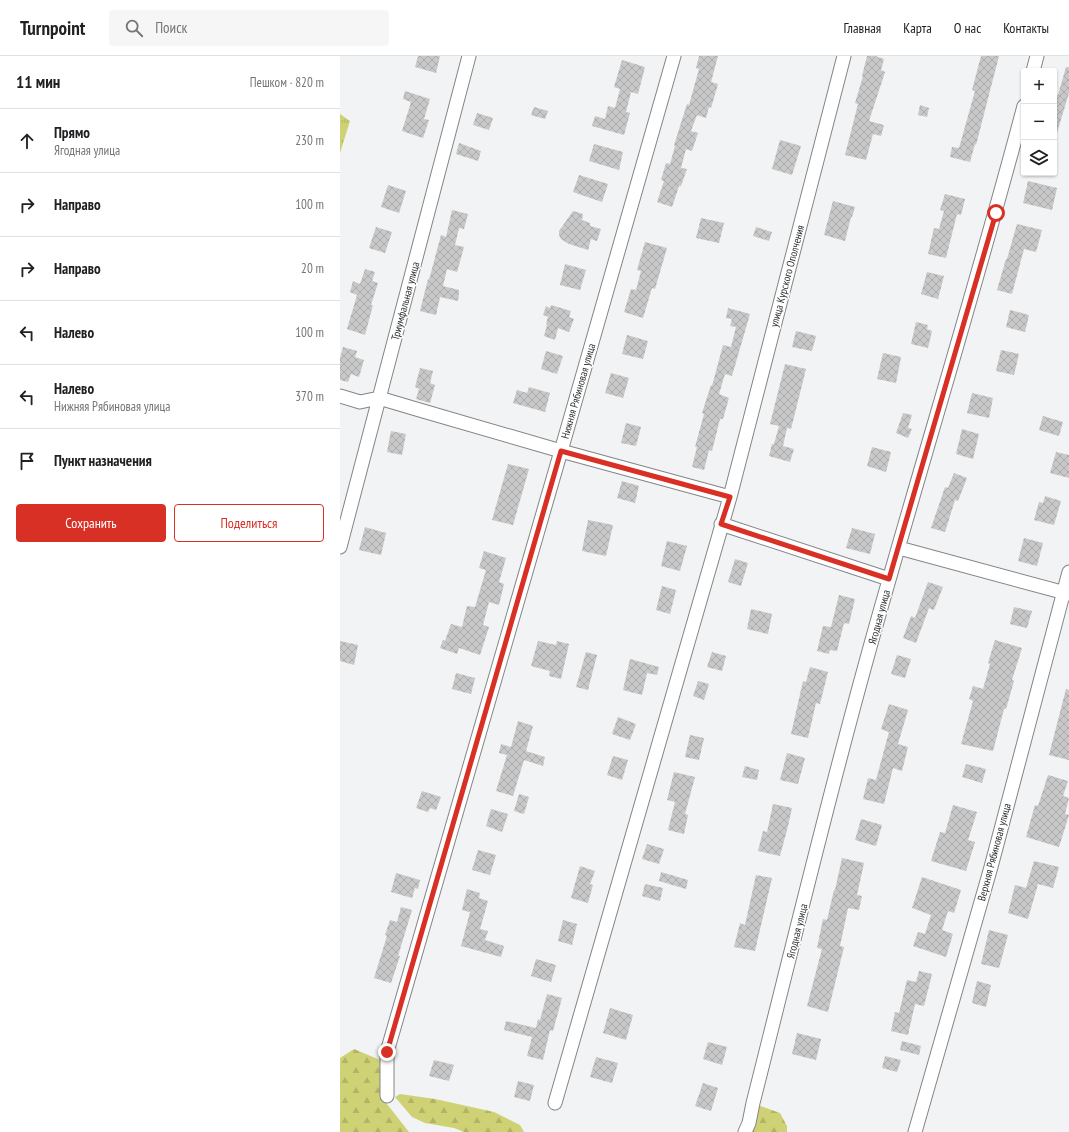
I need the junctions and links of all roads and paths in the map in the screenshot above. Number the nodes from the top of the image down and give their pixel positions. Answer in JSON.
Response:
{"nodes":[{"id":1,"x":469,"y":56,"type":"edge"},
{"id":2,"x":674,"y":56,"type":"edge"},
{"id":3,"x":844,"y":56,"type":"edge"},
{"id":4,"x":1037,"y":56,"type":"edge"},
{"id":5,"x":1034,"y":68,"type":"edge"},
{"id":6,"x":1021,"y":117,"type":"edge"},
{"id":7,"x":340,"y":396,"type":"edge"},
{"id":8,"x":379,"y":398,"type":"junction"},
{"id":9,"x":561,"y":451,"type":"junction"},
{"id":10,"x":730,"y":497,"type":"junction"},
{"id":11,"x":721,"y":524,"type":"junction"},
{"id":12,"x":340,"y":547,"type":"edge"},
{"id":13,"x":899,"y":548,"type":"junction"},
{"id":14,"x":1069,"y":572,"type":"edge"},
{"id":15,"x":889,"y":579,"type":"junction"},
{"id":16,"x":1066,"y":593,"type":"edge"},
{"id":17,"x":387,"y":1096,"type":"dead end"},
{"id":18,"x":555,"y":1103,"type":"dead end"},
{"id":19,"x":745,"y":1132,"type":"edge"},
{"id":20,"x":915,"y":1132,"type":"edge"}],
"edges":[{"from":1,"to":8,"type":"street","name":"Триумфальная улица"},
{"from":2,"to":9,"type":"street","name":"Нижняя Рябиновая улица"},
{"from":3,"to":10,"type":"street","name":"улица Курского Ополчения"},
{"from":4,"to":5,"type":"street"},
{"from":6,"to":13,"type":"street","name":"Ягодная улица"},
{"from":7,"to":8,"type":"street"},
{"from":8,"to":9,"type":"street"},
{"from":8,"to":12,"type":"street","name":"Триумфальная улица"},
{"from":9,"to":10,"type":"street"},
{"from":9,"to":17,"type":"street","name":"Нижняя Рябиновая улица"},
{"from":10,"to":11,"type":"street","name":"улица Курского Ополчения"},
{"from":11,"to":15,"type":"street"},
{"from":11,"to":18,"type":"street","name":"улица Курского Ополчения"},
{"from":13,"to":15,"type":"street","name":"Ягодная улица"},
{"from":13,"to":16,"type":"street"},
{"from":14,"to":16,"type":"street","name":"Верхняя Рябиновая улица"},
{"from":15,"to":19,"type":"street","name":"Ягодная улица"},
{"from":16,"to":20,"type":"street","name":"Верхняя Рябиновая улица"}]}
